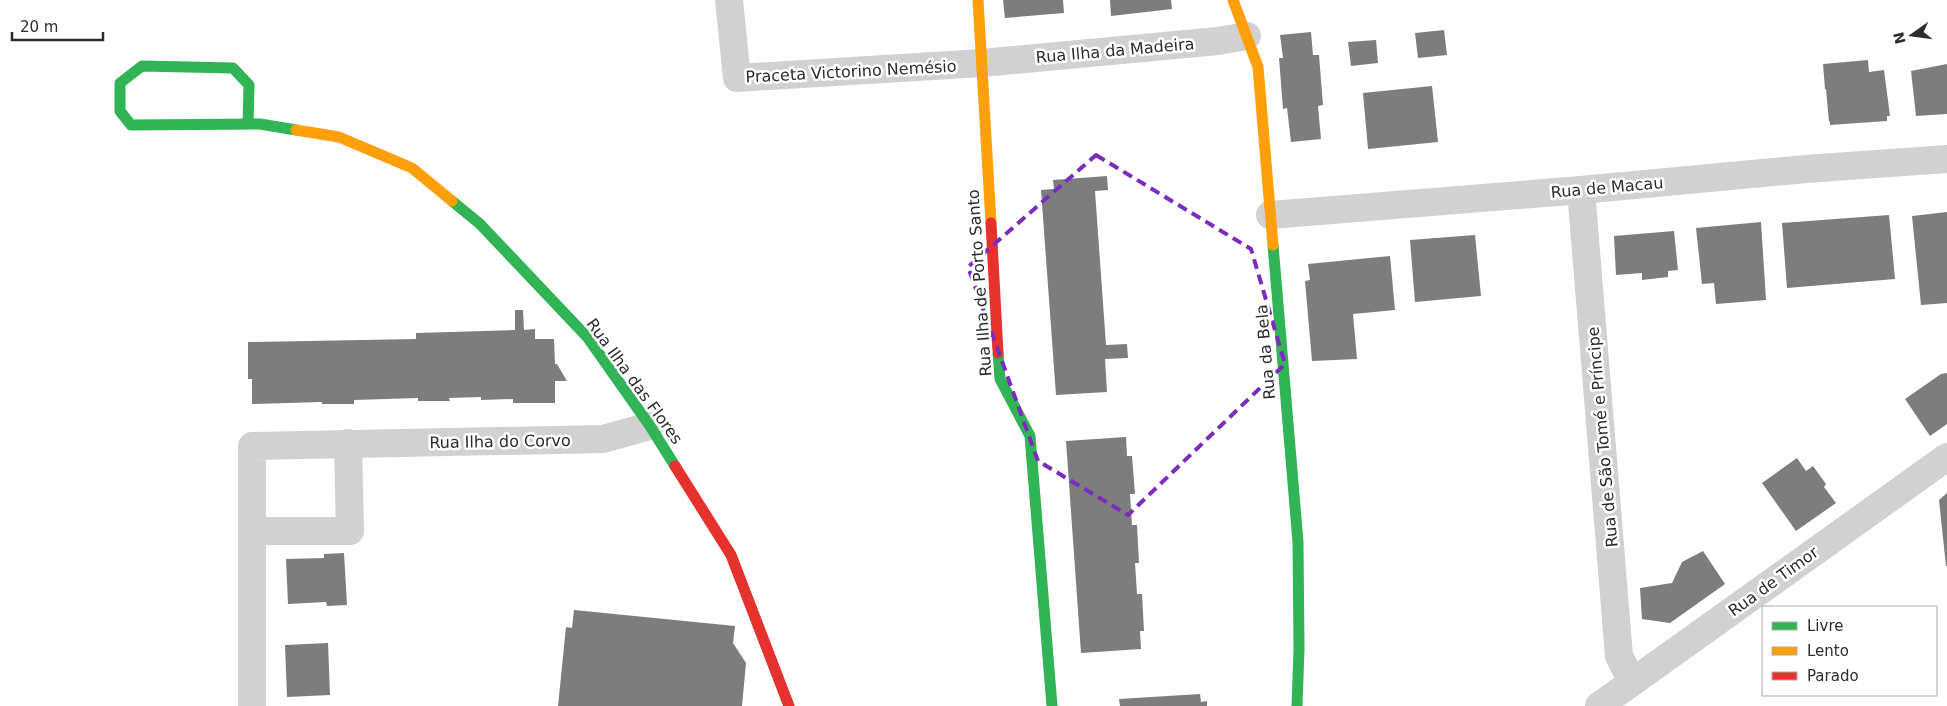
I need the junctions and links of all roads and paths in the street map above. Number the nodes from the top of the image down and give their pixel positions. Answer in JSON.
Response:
{"nodes":[{"id":1,"x":729,"y":0,"type":"edge"},
{"id":2,"x":978,"y":0,"type":"edge"},
{"id":3,"x":1233,"y":0,"type":"edge"},
{"id":4,"x":1247,"y":36,"type":"junction"},
{"id":5,"x":982,"y":63,"type":"junction"},
{"id":6,"x":248,"y":124,"type":"junction"},
{"id":7,"x":1946,"y":159,"type":"edge"},
{"id":8,"x":1581,"y":190,"type":"junction"},
{"id":9,"x":1270,"y":215,"type":"junction"},
{"id":10,"x":650,"y":426,"type":"junction"},
{"id":11,"x":348,"y":443,"type":"junction"},
{"id":12,"x":1947,"y":457,"type":"edge"},
{"id":13,"x":252,"y":531,"type":"junction"},
{"id":14,"x":1632,"y":682,"type":"junction"},
{"id":15,"x":252,"y":706,"type":"edge"},
{"id":16,"x":789,"y":706,"type":"edge"},
{"id":17,"x":1052,"y":706,"type":"edge"},
{"id":18,"x":1297,"y":706,"type":"edge"},
{"id":19,"x":1599,"y":706,"type":"edge"}],
"edges":[{"from":1,"to":5,"type":"street","name":"Praceta Victorino Nemésio"},
{"from":2,"to":5,"type":"street","name":"Rua Ilha de Porto Santo"},
{"from":3,"to":4,"type":"street","name":"Rua da Bela"},
{"from":4,"to":5,"type":"street","name":"Rua Ilha da Madeira"},
{"from":4,"to":9,"type":"street","name":"Rua da Bela"},
{"from":5,"to":17,"type":"street","name":"Rua Ilha de Porto Santo"},
{"from":6,"to":6,"type":"street","name":"Rua Ilha das Flores"},
{"from":6,"to":10,"type":"street","name":"Rua Ilha das Flores"},
{"from":7,"to":8,"type":"street","name":"Rua de Macau"},
{"from":8,"to":9,"type":"street","name":"Rua de Macau"},
{"from":8,"to":14,"type":"street","name":"Rua de São Tomé e Príncipe"},
{"from":9,"to":18,"type":"street","name":"Rua da Bela"},
{"from":10,"to":11,"type":"street","name":"Rua Ilha do Corvo"},
{"from":10,"to":16,"type":"street","name":"Rua Ilha das Flores"},
{"from":11,"to":13,"type":"street","name":"Rua Ilha do Corvo"},
{"from":11,"to":13,"type":"street"},
{"from":12,"to":14,"type":"street","name":"Rua de Timor"},
{"from":13,"to":15,"type":"street","name":"Rua Ilha do Corvo"},
{"from":14,"to":19,"type":"street","name":"Rua de Timor"}]}
